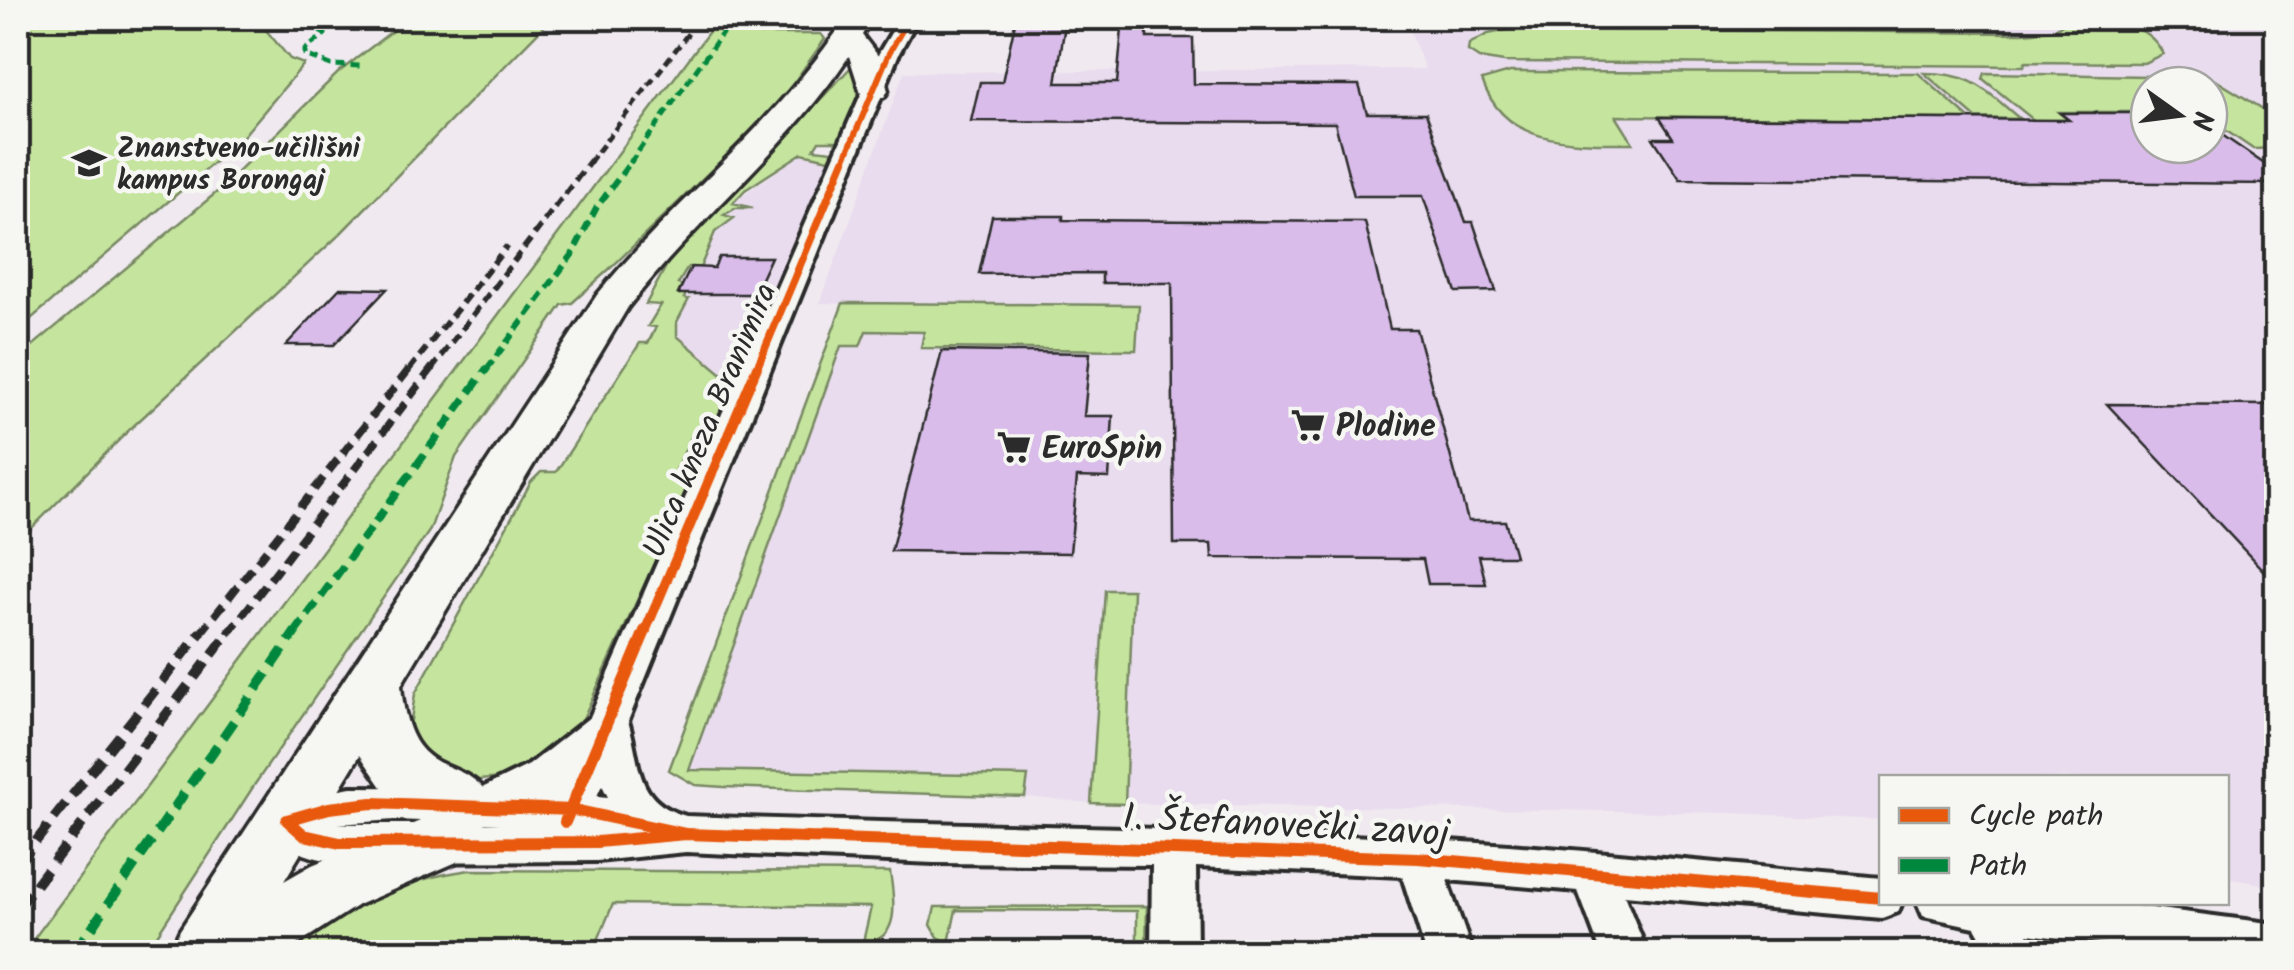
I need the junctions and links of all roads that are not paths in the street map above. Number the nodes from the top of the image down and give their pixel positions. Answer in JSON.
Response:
{"nodes":[{"id":1,"x":909,"y":18,"type":"edge"},
{"id":2,"x":854,"y":27,"type":"edge"},
{"id":3,"x":873,"y":90,"type":"junction"},
{"id":4,"x":373,"y":681,"type":"junction"},
{"id":5,"x":610,"y":717,"type":"junction"},
{"id":6,"x":462,"y":817,"type":"junction"},
{"id":7,"x":286,"y":820,"type":"junction"},
{"id":8,"x":564,"y":825,"type":"junction"},
{"id":9,"x":668,"y":828,"type":"junction"},
{"id":10,"x":1174,"y":847,"type":"junction"},
{"id":11,"x":1418,"y":858,"type":"junction"},
{"id":12,"x":1593,"y":874,"type":"junction"},
{"id":13,"x":1879,"y":898,"type":"edge"},
{"id":14,"x":1968,"y":905,"type":"edge"},
{"id":15,"x":1988,"y":907,"type":"junction"},
{"id":16,"x":2276,"y":945,"type":"edge"},
{"id":17,"x":204,"y":952,"type":"edge"},
{"id":18,"x":228,"y":952,"type":"edge"},
{"id":19,"x":1174,"y":952,"type":"edge"},
{"id":20,"x":1449,"y":952,"type":"edge"},
{"id":21,"x":1624,"y":952,"type":"edge"},
{"id":22,"x":2013,"y":952,"type":"edge"}],
"edges":[{"from":1,"to":3,"type":"street","name":"Ulica kneza Branimira"},
{"from":2,"to":3,"type":"main road"},
{"from":2,"to":4,"type":"main road"},
{"from":3,"to":5,"type":"street","name":"Ulica kneza Branimira"},
{"from":4,"to":6,"type":"main road"},
{"from":4,"to":7,"type":"main road"},
{"from":5,"to":6,"type":"street"},
{"from":5,"to":8,"type":"street","name":"Ulica kneza Branimira"},
{"from":5,"to":9,"type":"street"},
{"from":6,"to":7,"type":"street","name":"I. Štefanovečki zavoj"},
{"from":6,"to":8,"type":"street","name":"I. Štefanovečki zavoj"},
{"from":6,"to":8,"type":"street","name":"I. Štefanovečki zavoj"},
{"from":6,"to":18,"type":"main road"},
{"from":7,"to":17,"type":"main road"},
{"from":8,"to":9,"type":"street","name":"I. Štefanovečki zavoj"},
{"from":9,"to":10,"type":"street","name":"I. Štefanovečki zavoj"},
{"from":10,"to":11,"type":"street","name":"I. Štefanovečki zavoj"},
{"from":10,"to":19,"type":"street"},
{"from":11,"to":12,"type":"street","name":"I. Štefanovečki zavoj"},
{"from":11,"to":20,"type":"street"},
{"from":12,"to":13,"type":"street","name":"I. Štefanovečki zavoj"},
{"from":12,"to":21,"type":"street"},
{"from":14,"to":15,"type":"street"},
{"from":15,"to":16,"type":"street"},
{"from":15,"to":22,"type":"street"}]}
